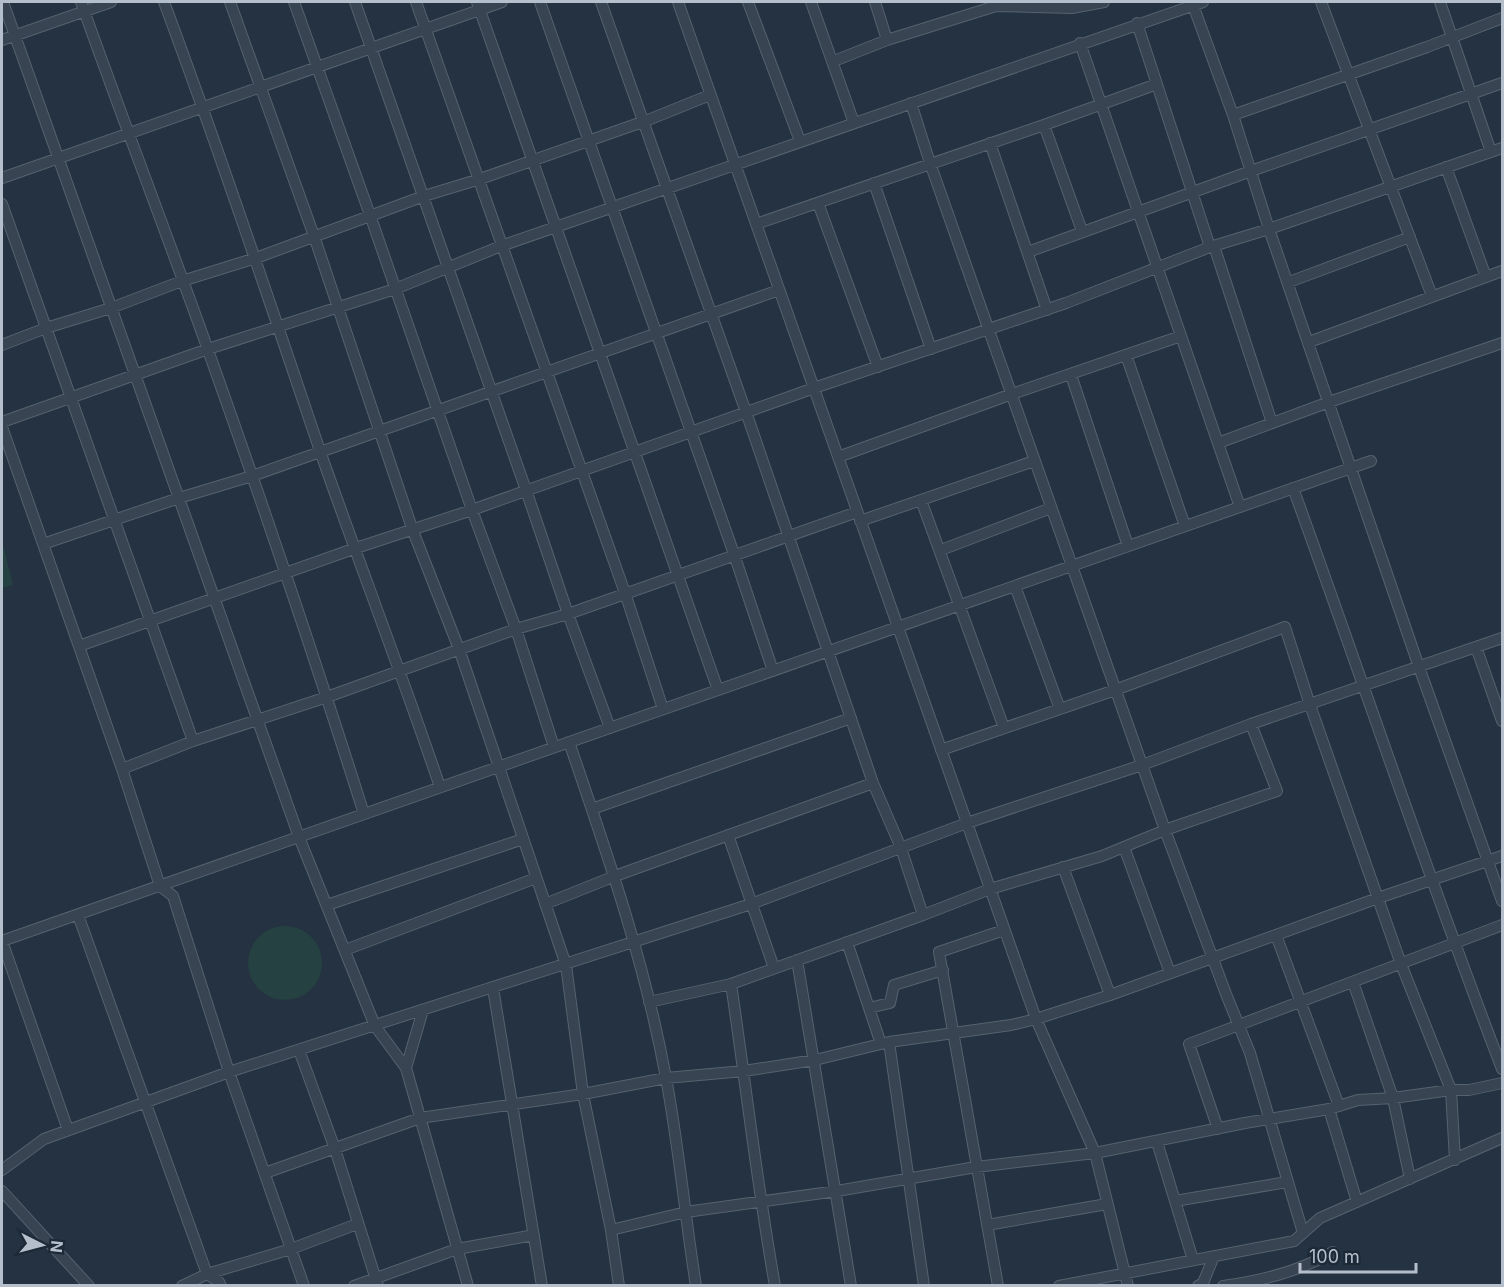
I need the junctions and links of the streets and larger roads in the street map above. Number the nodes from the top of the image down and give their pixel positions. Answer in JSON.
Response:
{"nodes":[{"id":1,"x":3,"y":2,"type":"edge"},
{"id":2,"x":111,"y":2,"type":"edge"},
{"id":3,"x":164,"y":2,"type":"edge"},
{"id":4,"x":230,"y":2,"type":"edge"},
{"id":5,"x":294,"y":2,"type":"edge"},
{"id":6,"x":355,"y":2,"type":"edge"},
{"id":7,"x":417,"y":2,"type":"edge"},
{"id":8,"x":502,"y":2,"type":"edge"},
{"id":9,"x":540,"y":2,"type":"edge"},
{"id":10,"x":601,"y":2,"type":"edge"},
{"id":11,"x":678,"y":2,"type":"edge"},
{"id":12,"x":748,"y":2,"type":"edge"},
{"id":13,"x":812,"y":2,"type":"edge"},
{"id":14,"x":875,"y":2,"type":"edge"},
{"id":15,"x":1104,"y":2,"type":"edge"},
{"id":16,"x":1321,"y":2,"type":"edge"},
{"id":17,"x":1440,"y":2,"type":"edge"},
{"id":18,"x":1198,"y":3,"type":"edge"},
{"id":19,"x":479,"y":5,"type":"edge"},
{"id":20,"x":82,"y":6,"type":"edge"},
{"id":21,"x":1175,"y":6,"type":"edge"},
{"id":22,"x":1503,"y":18,"type":"edge"},
{"id":23,"x":1137,"y":23,"type":"junction"},
{"id":24,"x":426,"y":28,"type":"junction"},
{"id":25,"x":14,"y":36,"type":"junction"},
{"id":26,"x":1452,"y":38,"type":"junction"},
{"id":27,"x":2,"y":40,"type":"edge"},
{"id":28,"x":887,"y":40,"type":"junction"},
{"id":29,"x":1080,"y":43,"type":"junction"},
{"id":30,"x":371,"y":48,"type":"junction"},
{"id":31,"x":834,"y":61,"type":"junction"},
{"id":32,"x":318,"y":67,"type":"junction"},
{"id":33,"x":1348,"y":74,"type":"junction"},
{"id":34,"x":1503,"y":83,"type":"edge"},
{"id":35,"x":1157,"y":84,"type":"junction"},
{"id":36,"x":261,"y":87,"type":"junction"},
{"id":37,"x":1472,"y":94,"type":"junction"},
{"id":38,"x":710,"y":95,"type":"junction"},
{"id":39,"x":911,"y":102,"type":"junction"},
{"id":40,"x":1101,"y":103,"type":"junction"},
{"id":41,"x":203,"y":107,"type":"junction"},
{"id":42,"x":1233,"y":115,"type":"junction"},
{"id":43,"x":644,"y":121,"type":"junction"},
{"id":44,"x":854,"y":123,"type":"junction"},
{"id":45,"x":1044,"y":125,"type":"junction"},
{"id":46,"x":1369,"y":130,"type":"junction"},
{"id":47,"x":128,"y":134,"type":"junction"},
{"id":48,"x":588,"y":140,"type":"junction"},
{"id":49,"x":800,"y":141,"type":"junction"},
{"id":50,"x":990,"y":143,"type":"junction"},
{"id":51,"x":1503,"y":148,"type":"edge"},
{"id":52,"x":1491,"y":152,"type":"junction"},
{"id":53,"x":58,"y":158,"type":"junction"},
{"id":54,"x":533,"y":160,"type":"junction"},
{"id":55,"x":930,"y":163,"type":"junction"},
{"id":56,"x":735,"y":164,"type":"junction"},
{"id":57,"x":1446,"y":167,"type":"junction"},
{"id":58,"x":1251,"y":171,"type":"junction"},
{"id":59,"x":2,"y":178,"type":"edge"},
{"id":60,"x":480,"y":179,"type":"junction"},
{"id":61,"x":874,"y":183,"type":"junction"},
{"id":62,"x":1391,"y":186,"type":"junction"},
{"id":63,"x":667,"y":188,"type":"junction"},
{"id":64,"x":1192,"y":192,"type":"junction"},
{"id":65,"x":424,"y":196,"type":"junction"},
{"id":66,"x":818,"y":203,"type":"junction"},
{"id":67,"x":2,"y":204,"type":"edge"},
{"id":68,"x":612,"y":207,"type":"junction"},
{"id":69,"x":1138,"y":211,"type":"junction"},
{"id":70,"x":370,"y":215,"type":"junction"},
{"id":71,"x":756,"y":224,"type":"junction"},
{"id":72,"x":557,"y":227,"type":"junction"},
{"id":73,"x":1269,"y":229,"type":"junction"},
{"id":74,"x":1082,"y":231,"type":"junction"},
{"id":75,"x":314,"y":236,"type":"junction"},
{"id":76,"x":1410,"y":237,"type":"junction"},
{"id":77,"x":501,"y":246,"type":"junction"},
{"id":78,"x":1212,"y":247,"type":"junction"},
{"id":79,"x":1028,"y":252,"type":"junction"},
{"id":80,"x":256,"y":258,"type":"junction"},
{"id":81,"x":1157,"y":267,"type":"junction"},
{"id":82,"x":449,"y":268,"type":"junction"},
{"id":83,"x":1503,"y":271,"type":"edge"},
{"id":84,"x":1486,"y":277,"type":"junction"},
{"id":85,"x":182,"y":281,"type":"junction"},
{"id":86,"x":1289,"y":282,"type":"junction"},
{"id":87,"x":395,"y":289,"type":"junction"},
{"id":88,"x":779,"y":290,"type":"junction"},
{"id":89,"x":1432,"y":297,"type":"junction"},
{"id":90,"x":338,"y":307,"type":"junction"},
{"id":91,"x":111,"y":308,"type":"junction"},
{"id":92,"x":1047,"y":309,"type":"junction"},
{"id":93,"x":711,"y":314,"type":"junction"},
{"id":94,"x":279,"y":327,"type":"junction"},
{"id":95,"x":46,"y":328,"type":"junction"},
{"id":96,"x":989,"y":329,"type":"junction"},
{"id":97,"x":656,"y":333,"type":"junction"},
{"id":98,"x":1181,"y":336,"type":"junction"},
{"id":99,"x":1309,"y":342,"type":"junction"},
{"id":100,"x":1503,"y":343,"type":"edge"},
{"id":101,"x":2,"y":345,"type":"edge"},
{"id":102,"x":208,"y":349,"type":"junction"},
{"id":103,"x":931,"y":349,"type":"junction"},
{"id":104,"x":600,"y":354,"type":"junction"},
{"id":105,"x":1126,"y":355,"type":"junction"},
{"id":106,"x":878,"y":367,"type":"junction"},
{"id":107,"x":547,"y":373,"type":"junction"},
{"id":108,"x":135,"y":375,"type":"junction"},
{"id":109,"x":1071,"y":375,"type":"junction"},
{"id":110,"x":814,"y":388,"type":"junction"},
{"id":111,"x":492,"y":393,"type":"junction"},
{"id":112,"x":1012,"y":394,"type":"junction"},
{"id":113,"x":71,"y":398,"type":"junction"},
{"id":114,"x":1329,"y":402,"type":"junction"},
{"id":115,"x":437,"y":411,"type":"junction"},
{"id":116,"x":746,"y":412,"type":"junction"},
{"id":117,"x":2,"y":422,"type":"edge"},
{"id":118,"x":1272,"y":423,"type":"junction"},
{"id":119,"x":2,"y":427,"type":"edge"},
{"id":120,"x":380,"y":431,"type":"junction"},
{"id":121,"x":691,"y":431,"type":"junction"},
{"id":122,"x":1218,"y":443,"type":"junction"},
{"id":123,"x":636,"y":451,"type":"junction"},
{"id":124,"x":320,"y":452,"type":"junction"},
{"id":125,"x":838,"y":457,"type":"junction"},
{"id":126,"x":1034,"y":461,"type":"junction"},
{"id":127,"x":1371,"y":461,"type":"dead end"},
{"id":128,"x":1352,"y":467,"type":"junction"},
{"id":129,"x":582,"y":470,"type":"junction"},
{"id":130,"x":252,"y":476,"type":"junction"},
{"id":131,"x":1293,"y":488,"type":"junction"},
{"id":132,"x":526,"y":490,"type":"junction"},
{"id":133,"x":179,"y":498,"type":"junction"},
{"id":134,"x":921,"y":500,"type":"junction"},
{"id":135,"x":1240,"y":507,"type":"junction"},
{"id":136,"x":1051,"y":508,"type":"junction"},
{"id":137,"x":472,"y":510,"type":"junction"},
{"id":138,"x":859,"y":517,"type":"junction"},
{"id":139,"x":114,"y":520,"type":"junction"},
{"id":140,"x":1185,"y":526,"type":"junction"},
{"id":141,"x":413,"y":531,"type":"junction"},
{"id":142,"x":788,"y":537,"type":"junction"},
{"id":143,"x":43,"y":544,"type":"junction"},
{"id":144,"x":1128,"y":546,"type":"junction"},
{"id":145,"x":356,"y":548,"type":"junction"},
{"id":146,"x":940,"y":549,"type":"junction"},
{"id":147,"x":734,"y":554,"type":"junction"},
{"id":148,"x":1071,"y":566,"type":"junction"},
{"id":149,"x":285,"y":573,"type":"junction"},
{"id":150,"x":678,"y":574,"type":"junction"},
{"id":151,"x":1015,"y":586,"type":"junction"},
{"id":152,"x":625,"y":593,"type":"junction"},
{"id":153,"x":215,"y":598,"type":"junction"},
{"id":154,"x":960,"y":605,"type":"junction"},
{"id":155,"x":568,"y":614,"type":"junction"},
{"id":156,"x":150,"y":621,"type":"junction"},
{"id":157,"x":898,"y":627,"type":"junction"},
{"id":158,"x":516,"y":629,"type":"junction"},
{"id":159,"x":1503,"y":638,"type":"edge"},
{"id":160,"x":79,"y":645,"type":"junction"},
{"id":161,"x":1476,"y":647,"type":"junction"},
{"id":162,"x":459,"y":649,"type":"junction"},
{"id":163,"x":828,"y":651,"type":"junction"},
{"id":164,"x":1419,"y":667,"type":"junction"},
{"id":165,"x":400,"y":670,"type":"junction"},
{"id":166,"x":772,"y":671,"type":"junction"},
{"id":167,"x":1365,"y":686,"type":"junction"},
{"id":168,"x":718,"y":690,"type":"junction"},
{"id":169,"x":1115,"y":690,"type":"junction"},
{"id":170,"x":327,"y":698,"type":"junction"},
{"id":171,"x":1310,"y":705,"type":"junction"},
{"id":172,"x":663,"y":709,"type":"junction"},
{"id":173,"x":1060,"y":709,"type":"junction"},
{"id":174,"x":851,"y":718,"type":"junction"},
{"id":175,"x":258,"y":721,"type":"junction"},
{"id":176,"x":1503,"y":721,"type":"edge"},
{"id":177,"x":1251,"y":724,"type":"junction"},
{"id":178,"x":610,"y":728,"type":"junction"},
{"id":179,"x":1004,"y":728,"type":"junction"},
{"id":180,"x":193,"y":741,"type":"junction"},
{"id":181,"x":569,"y":742,"type":"junction"},
{"id":182,"x":554,"y":747,"type":"junction"},
{"id":183,"x":941,"y":750,"type":"junction"},
{"id":184,"x":1142,"y":765,"type":"junction"},
{"id":185,"x":499,"y":767,"type":"junction"},
{"id":186,"x":122,"y":769,"type":"junction"},
{"id":187,"x":873,"y":783,"type":"junction"},
{"id":188,"x":440,"y":787,"type":"junction"},
{"id":189,"x":592,"y":809,"type":"junction"},
{"id":190,"x":364,"y":814,"type":"junction"},
{"id":191,"x":967,"y":823,"type":"junction"},
{"id":192,"x":1165,"y":830,"type":"junction"},
{"id":193,"x":728,"y":835,"type":"junction"},
{"id":194,"x":299,"y":837,"type":"junction"},
{"id":195,"x":523,"y":839,"type":"junction"},
{"id":196,"x":1124,"y":847,"type":"junction"},
{"id":197,"x":901,"y":848,"type":"junction"},
{"id":198,"x":1503,"y":856,"type":"edge"},
{"id":199,"x":1488,"y":861,"type":"junction"},
{"id":200,"x":1063,"y":867,"type":"junction"},
{"id":201,"x":615,"y":876,"type":"junction"},
{"id":202,"x":537,"y":878,"type":"junction"},
{"id":203,"x":1432,"y":880,"type":"junction"},
{"id":204,"x":160,"y":886,"type":"junction"},
{"id":205,"x":990,"y":889,"type":"junction"},
{"id":206,"x":1378,"y":898,"type":"junction"},
{"id":207,"x":1503,"y":901,"type":"edge"},
{"id":208,"x":545,"y":904,"type":"junction"},
{"id":209,"x":752,"y":904,"type":"junction"},
{"id":210,"x":327,"y":905,"type":"junction"},
{"id":211,"x":78,"y":915,"type":"junction"},
{"id":212,"x":923,"y":915,"type":"junction"},
{"id":213,"x":1503,"y":926,"type":"edge"},
{"id":214,"x":1004,"y":930,"type":"junction"},
{"id":215,"x":1276,"y":935,"type":"junction"},
{"id":216,"x":2,"y":941,"type":"edge"},
{"id":217,"x":847,"y":942,"type":"junction"},
{"id":218,"x":635,"y":943,"type":"junction"},
{"id":219,"x":1454,"y":944,"type":"junction"},
{"id":220,"x":345,"y":950,"type":"junction"},
{"id":221,"x":1213,"y":958,"type":"junction"},
{"id":222,"x":797,"y":960,"type":"junction"},
{"id":223,"x":1401,"y":964,"type":"junction"},
{"id":224,"x":566,"y":965,"type":"junction"},
{"id":225,"x":774,"y":968,"type":"junction"},
{"id":226,"x":943,"y":970,"type":"junction"},
{"id":227,"x":1170,"y":973,"type":"junction"},
{"id":228,"x":1353,"y":982,"type":"junction"},
{"id":229,"x":731,"y":984,"type":"junction"},
{"id":230,"x":493,"y":988,"type":"junction"},
{"id":231,"x":1110,"y":995,"type":"junction"},
{"id":232,"x":649,"y":1002,"type":"junction"},
{"id":233,"x":1299,"y":1002,"type":"junction"},
{"id":234,"x":869,"y":1008,"type":"junction"},
{"id":235,"x":423,"y":1010,"type":"junction"},
{"id":236,"x":1036,"y":1019,"type":"junction"},
{"id":237,"x":1240,"y":1025,"type":"junction"},
{"id":238,"x":375,"y":1026,"type":"junction"},
{"id":239,"x":955,"y":1033,"type":"junction"},
{"id":240,"x":885,"y":1043,"type":"junction"},
{"id":241,"x":1499,"y":1046,"type":"edge"},
{"id":242,"x":299,"y":1050,"type":"junction"},
{"id":243,"x":815,"y":1060,"type":"junction"},
{"id":244,"x":406,"y":1068,"type":"junction"},
{"id":245,"x":1503,"y":1069,"type":"edge"},
{"id":246,"x":744,"y":1071,"type":"junction"},
{"id":247,"x":229,"y":1072,"type":"junction"},
{"id":248,"x":666,"y":1078,"type":"junction"},
{"id":249,"x":1503,"y":1083,"type":"edge"},
{"id":250,"x":1451,"y":1090,"type":"junction"},
{"id":251,"x":583,"y":1094,"type":"junction"},
{"id":252,"x":1393,"y":1098,"type":"junction"},
{"id":253,"x":146,"y":1101,"type":"junction"},
{"id":254,"x":512,"y":1105,"type":"junction"},
{"id":255,"x":1334,"y":1108,"type":"junction"},
{"id":256,"x":420,"y":1118,"type":"junction"},
{"id":257,"x":1268,"y":1119,"type":"junction"},
{"id":258,"x":1218,"y":1129,"type":"junction"},
{"id":259,"x":68,"y":1130,"type":"junction"},
{"id":260,"x":1503,"y":1138,"type":"edge"},
{"id":261,"x":1157,"y":1142,"type":"junction"},
{"id":262,"x":335,"y":1149,"type":"junction"},
{"id":263,"x":1095,"y":1153,"type":"junction"},
{"id":264,"x":1455,"y":1160,"type":"junction"},
{"id":265,"x":976,"y":1167,"type":"junction"},
{"id":266,"x":2,"y":1170,"type":"edge"},
{"id":267,"x":264,"y":1173,"type":"junction"},
{"id":268,"x":1410,"y":1179,"type":"junction"},
{"id":269,"x":909,"y":1180,"type":"junction"},
{"id":270,"x":1287,"y":1182,"type":"junction"},
{"id":271,"x":837,"y":1191,"type":"junction"},
{"id":272,"x":2,"y":1193,"type":"edge"},
{"id":273,"x":1175,"y":1201,"type":"junction"},
{"id":274,"x":760,"y":1202,"type":"junction"},
{"id":275,"x":1357,"y":1202,"type":"junction"},
{"id":276,"x":1107,"y":1204,"type":"junction"},
{"id":277,"x":686,"y":1212,"type":"junction"},
{"id":278,"x":357,"y":1224,"type":"junction"},
{"id":279,"x":987,"y":1225,"type":"junction"},
{"id":280,"x":611,"y":1230,"type":"junction"},
{"id":281,"x":1303,"y":1233,"type":"junction"},
{"id":282,"x":534,"y":1235,"type":"junction"},
{"id":283,"x":291,"y":1249,"type":"junction"},
{"id":284,"x":457,"y":1249,"type":"junction"},
{"id":285,"x":1333,"y":1252,"type":"dead end"},
{"id":286,"x":1214,"y":1256,"type":"junction"},
{"id":287,"x":1193,"y":1260,"type":"junction"},
{"id":288,"x":1124,"y":1273,"type":"junction"},
{"id":289,"x":207,"y":1274,"type":"junction"},
{"id":290,"x":377,"y":1282,"type":"edge"},
{"id":291,"x":89,"y":1286,"type":"edge"},
{"id":292,"x":182,"y":1286,"type":"edge"},
{"id":293,"x":221,"y":1286,"type":"edge"},
{"id":294,"x":304,"y":1286,"type":"edge"},
{"id":295,"x":354,"y":1286,"type":"edge"},
{"id":296,"x":468,"y":1286,"type":"edge"},
{"id":297,"x":542,"y":1286,"type":"edge"},
{"id":298,"x":619,"y":1286,"type":"edge"},
{"id":299,"x":696,"y":1286,"type":"edge"},
{"id":300,"x":775,"y":1286,"type":"edge"},
{"id":301,"x":851,"y":1286,"type":"edge"},
{"id":302,"x":924,"y":1286,"type":"edge"},
{"id":303,"x":998,"y":1286,"type":"edge"},
{"id":304,"x":1059,"y":1286,"type":"edge"},
{"id":305,"x":1128,"y":1286,"type":"edge"},
{"id":306,"x":1198,"y":1286,"type":"edge"},
{"id":307,"x":1224,"y":1286,"type":"edge"}],
"edges":[{"from":1,"to":25,"type":"street"},
{"from":2,"to":20,"type":"street"},
{"from":3,"to":41,"type":"street"},
{"from":4,"to":36,"type":"street"},
{"from":5,"to":32,"type":"street"},
{"from":6,"to":30,"type":"street"},
{"from":7,"to":24,"type":"street"},
{"from":8,"to":19,"type":"street"},
{"from":9,"to":48,"type":"street"},
{"from":10,"to":43,"type":"street"},
{"from":11,"to":38,"type":"street"},
{"from":12,"to":49,"type":"street"},
{"from":13,"to":31,"type":"street"},
{"from":14,"to":28,"type":"street"},
{"from":15,"to":28,"type":"street"},
{"from":16,"to":33,"type":"street"},
{"from":17,"to":26,"type":"street"},
{"from":18,"to":21,"type":"street"},
{"from":18,"to":42,"type":"street"},
{"from":19,"to":24,"type":"street"},
{"from":19,"to":54,"type":"street"},
{"from":20,"to":25,"type":"street"},
{"from":20,"to":47,"type":"street"},
{"from":21,"to":23,"type":"street"},
{"from":22,"to":26,"type":"street"},
{"from":23,"to":29,"type":"street"},
{"from":23,"to":35,"type":"street"},
{"from":24,"to":30,"type":"street"},
{"from":24,"to":60,"type":"street"},
{"from":25,"to":27,"type":"street"},
{"from":25,"to":53,"type":"street"},
{"from":26,"to":33,"type":"street"},
{"from":26,"to":37,"type":"street"},
{"from":28,"to":31,"type":"street"},
{"from":29,"to":39,"type":"street"},
{"from":29,"to":40,"type":"street"},
{"from":30,"to":32,"type":"street"},
{"from":30,"to":65,"type":"street"},
{"from":31,"to":44,"type":"street"},
{"from":32,"to":36,"type":"street"},
{"from":32,"to":70,"type":"street"},
{"from":33,"to":42,"type":"street"},
{"from":33,"to":46,"type":"street"},
{"from":34,"to":37,"type":"street"},
{"from":35,"to":40,"type":"street"},
{"from":35,"to":64,"type":"street"},
{"from":36,"to":41,"type":"street"},
{"from":36,"to":75,"type":"street"},
{"from":37,"to":46,"type":"street"},
{"from":37,"to":52,"type":"street"},
{"from":38,"to":43,"type":"street"},
{"from":38,"to":56,"type":"street"},
{"from":39,"to":44,"type":"street"},
{"from":39,"to":55,"type":"street"},
{"from":40,"to":45,"type":"street"},
{"from":40,"to":69,"type":"street"},
{"from":41,"to":47,"type":"street"},
{"from":41,"to":80,"type":"street"},
{"from":42,"to":58,"type":"street"},
{"from":43,"to":48,"type":"street"},
{"from":43,"to":63,"type":"street"},
{"from":44,"to":49,"type":"street"},
{"from":45,"to":50,"type":"street"},
{"from":45,"to":74,"type":"street"},
{"from":46,"to":58,"type":"street"},
{"from":46,"to":62,"type":"street"},
{"from":47,"to":53,"type":"street"},
{"from":47,"to":85,"type":"street"},
{"from":48,"to":54,"type":"street"},
{"from":48,"to":68,"type":"street"},
{"from":49,"to":56,"type":"street"},
{"from":50,"to":55,"type":"street"},
{"from":50,"to":79,"type":"street"},
{"from":51,"to":52,"type":"street"},
{"from":52,"to":57,"type":"street"},
{"from":53,"to":59,"type":"street"},
{"from":53,"to":91,"type":"street"},
{"from":54,"to":60,"type":"street"},
{"from":54,"to":72,"type":"street"},
{"from":55,"to":61,"type":"street"},
{"from":55,"to":96,"type":"street"},
{"from":56,"to":63,"type":"street"},
{"from":56,"to":71,"type":"street"},
{"from":57,"to":62,"type":"street"},
{"from":57,"to":84,"type":"street"},
{"from":58,"to":64,"type":"street"},
{"from":58,"to":73,"type":"street"},
{"from":60,"to":65,"type":"street"},
{"from":60,"to":77,"type":"street"},
{"from":61,"to":66,"type":"street"},
{"from":61,"to":103,"type":"street"},
{"from":62,"to":73,"type":"street"},
{"from":62,"to":76,"type":"street"},
{"from":63,"to":68,"type":"street"},
{"from":63,"to":93,"type":"street"},
{"from":64,"to":69,"type":"street"},
{"from":64,"to":78,"type":"street"},
{"from":65,"to":70,"type":"street"},
{"from":65,"to":82,"type":"street"},
{"from":66,"to":71,"type":"street"},
{"from":66,"to":106,"type":"street"},
{"from":67,"to":95,"type":"street"},
{"from":68,"to":72,"type":"street"},
{"from":68,"to":97,"type":"street"},
{"from":69,"to":74,"type":"street"},
{"from":69,"to":81,"type":"street"},
{"from":70,"to":75,"type":"street"},
{"from":70,"to":87,"type":"street"},
{"from":71,"to":88,"type":"street"},
{"from":72,"to":77,"type":"street"},
{"from":72,"to":104,"type":"street"},
{"from":73,"to":78,"type":"street"},
{"from":73,"to":86,"type":"street"},
{"from":74,"to":79,"type":"street"},
{"from":75,"to":80,"type":"street"},
{"from":75,"to":90,"type":"street"},
{"from":76,"to":86,"type":"street"},
{"from":76,"to":89,"type":"street"},
{"from":77,"to":82,"type":"street"},
{"from":77,"to":107,"type":"street"},
{"from":78,"to":81,"type":"street"},
{"from":78,"to":118,"type":"street"},
{"from":79,"to":92,"type":"street"},
{"from":80,"to":85,"type":"street"},
{"from":80,"to":94,"type":"street"},
{"from":81,"to":92,"type":"street"},
{"from":81,"to":98,"type":"street"},
{"from":82,"to":87,"type":"street"},
{"from":82,"to":111,"type":"street"},
{"from":83,"to":84,"type":"street"},
{"from":84,"to":89,"type":"street"},
{"from":85,"to":91,"type":"street"},
{"from":85,"to":102,"type":"street"},
{"from":86,"to":99,"type":"street"},
{"from":87,"to":90,"type":"street"},
{"from":87,"to":115,"type":"street"},
{"from":88,"to":93,"type":"street"},
{"from":88,"to":110,"type":"street"},
{"from":89,"to":99,"type":"street"},
{"from":90,"to":94,"type":"street"},
{"from":90,"to":120,"type":"street"},
{"from":91,"to":95,"type":"street"},
{"from":91,"to":108,"type":"street"},
{"from":92,"to":96,"type":"street"},
{"from":93,"to":97,"type":"street"},
{"from":93,"to":116,"type":"street"},
{"from":94,"to":102,"type":"street"},
{"from":94,"to":124,"type":"street"},
{"from":95,"to":101,"type":"street"},
{"from":95,"to":113,"type":"street"},
{"from":96,"to":103,"type":"street"},
{"from":96,"to":112,"type":"street"},
{"from":97,"to":104,"type":"street"},
{"from":97,"to":121,"type":"street"},
{"from":98,"to":105,"type":"street"},
{"from":98,"to":122,"type":"street"},
{"from":99,"to":114,"type":"street"},
{"from":100,"to":114,"type":"street"},
{"from":102,"to":108,"type":"street"},
{"from":102,"to":130,"type":"street"},
{"from":103,"to":106,"type":"street"},
{"from":104,"to":107,"type":"street"},
{"from":104,"to":123,"type":"street"},
{"from":105,"to":109,"type":"street"},
{"from":105,"to":140,"type":"street"},
{"from":106,"to":110,"type":"street"},
{"from":107,"to":111,"type":"street"},
{"from":107,"to":129,"type":"street"},
{"from":108,"to":113,"type":"street"},
{"from":108,"to":133,"type":"street"},
{"from":109,"to":112,"type":"street"},
{"from":109,"to":144,"type":"street"},
{"from":110,"to":116,"type":"street"},
{"from":110,"to":125,"type":"street"},
{"from":111,"to":115,"type":"street"},
{"from":111,"to":132,"type":"street"},
{"from":112,"to":125,"type":"street"},
{"from":112,"to":126,"type":"street"},
{"from":113,"to":117,"type":"street"},
{"from":113,"to":139,"type":"street"},
{"from":114,"to":118,"type":"street"},
{"from":114,"to":128,"type":"street"},
{"from":115,"to":120,"type":"street"},
{"from":115,"to":137,"type":"street"},
{"from":116,"to":121,"type":"street"},
{"from":116,"to":142,"type":"street"},
{"from":118,"to":122,"type":"street"},
{"from":119,"to":143,"type":"street"},
{"from":120,"to":124,"type":"street"},
{"from":120,"to":141,"type":"street"},
{"from":121,"to":123,"type":"street"},
{"from":121,"to":147,"type":"street"},
{"from":122,"to":135,"type":"street"},
{"from":123,"to":129,"type":"street"},
{"from":123,"to":150,"type":"street"},
{"from":124,"to":130,"type":"street"},
{"from":124,"to":145,"type":"street"},
{"from":125,"to":138,"type":"street"},
{"from":126,"to":134,"type":"street"},
{"from":126,"to":136,"type":"street"},
{"from":127,"to":128,"type":"street"},
{"from":128,"to":131,"type":"street"},
{"from":128,"to":164,"type":"street"},
{"from":129,"to":132,"type":"street"},
{"from":129,"to":152,"type":"street"},
{"from":130,"to":133,"type":"street"},
{"from":130,"to":149,"type":"street"},
{"from":131,"to":135,"type":"street"},
{"from":131,"to":167,"type":"street"},
{"from":132,"to":137,"type":"street"},
{"from":132,"to":155,"type":"street"},
{"from":133,"to":139,"type":"street"},
{"from":133,"to":153,"type":"street"},
{"from":134,"to":138,"type":"street"},
{"from":134,"to":146,"type":"street"},
{"from":135,"to":140,"type":"street"},
{"from":136,"to":146,"type":"street"},
{"from":136,"to":148,"type":"street"},
{"from":137,"to":141,"type":"street"},
{"from":137,"to":158,"type":"street"},
{"from":138,"to":142,"type":"street"},
{"from":138,"to":157,"type":"street"},
{"from":139,"to":143,"type":"street"},
{"from":139,"to":156,"type":"street"},
{"from":140,"to":144,"type":"street"},
{"from":141,"to":145,"type":"street"},
{"from":141,"to":162,"type":"street"},
{"from":142,"to":147,"type":"street"},
{"from":142,"to":163,"type":"street"},
{"from":143,"to":160,"type":"street"},
{"from":144,"to":148,"type":"street"},
{"from":145,"to":149,"type":"street"},
{"from":145,"to":165,"type":"street"},
{"from":146,"to":154,"type":"street"},
{"from":147,"to":150,"type":"street"},
{"from":147,"to":166,"type":"street"},
{"from":148,"to":151,"type":"street"},
{"from":148,"to":169,"type":"street"},
{"from":149,"to":153,"type":"street"},
{"from":149,"to":170,"type":"street"},
{"from":150,"to":152,"type":"street"},
{"from":150,"to":168,"type":"street"},
{"from":151,"to":154,"type":"street"},
{"from":151,"to":173,"type":"street"},
{"from":152,"to":155,"type":"street"},
{"from":152,"to":172,"type":"street"},
{"from":153,"to":156,"type":"street"},
{"from":153,"to":175,"type":"street"},
{"from":154,"to":157,"type":"street"},
{"from":154,"to":179,"type":"street"},
{"from":155,"to":158,"type":"street"},
{"from":155,"to":178,"type":"street"},
{"from":156,"to":160,"type":"street"},
{"from":156,"to":180,"type":"street"},
{"from":157,"to":163,"type":"street"},
{"from":157,"to":183,"type":"street"},
{"from":158,"to":162,"type":"street"},
{"from":158,"to":182,"type":"street"},
{"from":159,"to":161,"type":"street"},
{"from":160,"to":186,"type":"street"},
{"from":161,"to":164,"type":"street"},
{"from":161,"to":176,"type":"street"},
{"from":162,"to":165,"type":"street"},
{"from":162,"to":185,"type":"street"},
{"from":163,"to":166,"type":"street"},
{"from":163,"to":174,"type":"street"},
{"from":164,"to":167,"type":"street"},
{"from":164,"to":199,"type":"street"},
{"from":165,"to":170,"type":"street"},
{"from":165,"to":188,"type":"street"},
{"from":166,"to":168,"type":"street"},
{"from":167,"to":171,"type":"street"},
{"from":167,"to":203,"type":"street"},
{"from":168,"to":172,"type":"street"},
{"from":169,"to":171,"type":"street"},
{"from":169,"to":173,"type":"street"},
{"from":169,"to":184,"type":"street"},
{"from":170,"to":175,"type":"street"},
{"from":170,"to":190,"type":"street"},
{"from":171,"to":177,"type":"street"},
{"from":171,"to":206,"type":"street"},
{"from":172,"to":178,"type":"street"},
{"from":173,"to":179,"type":"street"},
{"from":174,"to":187,"type":"street"},
{"from":174,"to":189,"type":"street"},
{"from":175,"to":180,"type":"street"},
{"from":175,"to":194,"type":"street"},
{"from":177,"to":184,"type":"street"},
{"from":177,"to":192,"type":"street"},
{"from":178,"to":181,"type":"street"},
{"from":179,"to":183,"type":"street"},
{"from":180,"to":186,"type":"street"},
{"from":181,"to":182,"type":"street"},
{"from":181,"to":189,"type":"street"},
{"from":182,"to":185,"type":"street"},
{"from":183,"to":191,"type":"street"},
{"from":184,"to":191,"type":"street"},
{"from":184,"to":192,"type":"street"},
{"from":185,"to":188,"type":"street"},
{"from":185,"to":195,"type":"street"},
{"from":186,"to":204,"type":"street"},
{"from":187,"to":193,"type":"street"},
{"from":187,"to":197,"type":"street"},
{"from":188,"to":190,"type":"street"},
{"from":189,"to":201,"type":"street"},
{"from":190,"to":194,"type":"street"},
{"from":191,"to":197,"type":"street"},
{"from":191,"to":205,"type":"street"},
{"from":192,"to":196,"type":"street"},
{"from":192,"to":221,"type":"street"},
{"from":193,"to":201,"type":"street"},
{"from":193,"to":209,"type":"street"},
{"from":194,"to":204,"type":"street"},
{"from":194,"to":210,"type":"street"},
{"from":195,"to":202,"type":"street"},
{"from":195,"to":210,"type":"street"},
{"from":196,"to":200,"type":"street"},
{"from":196,"to":227,"type":"street"},
{"from":197,"to":209,"type":"street"},
{"from":197,"to":212,"type":"street"},
{"from":198,"to":199,"type":"street"},
{"from":199,"to":203,"type":"street"},
{"from":199,"to":207,"type":"street"},
{"from":200,"to":205,"type":"street"},
{"from":200,"to":231,"type":"street"},
{"from":201,"to":208,"type":"street"},
{"from":201,"to":218,"type":"street"},
{"from":202,"to":208,"type":"street"},
{"from":202,"to":220,"type":"street"},
{"from":203,"to":206,"type":"street"},
{"from":203,"to":219,"type":"street"},
{"from":204,"to":211,"type":"street"},
{"from":204,"to":247,"type":"street"},
{"from":205,"to":212,"type":"street"},
{"from":205,"to":214,"type":"street"},
{"from":206,"to":215,"type":"street"},
{"from":206,"to":223,"type":"street"},
{"from":208,"to":224,"type":"street"},
{"from":209,"to":218,"type":"street"},
{"from":209,"to":225,"type":"street"},
{"from":210,"to":220,"type":"street"},
{"from":211,"to":216,"type":"street"},
{"from":211,"to":253,"type":"street"},
{"from":212,"to":217,"type":"street"},
{"from":213,"to":219,"type":"street"},
{"from":214,"to":226,"type":"street"},
{"from":214,"to":236,"type":"street"},
{"from":215,"to":221,"type":"street"},
{"from":215,"to":233,"type":"street"},
{"from":216,"to":259,"type":"street"},
{"from":217,"to":222,"type":"street"},
{"from":217,"to":234,"type":"street"},
{"from":218,"to":224,"type":"street"},
{"from":218,"to":232,"type":"street"},
{"from":219,"to":223,"type":"street"},
{"from":219,"to":241,"type":"street"},
{"from":220,"to":238,"type":"street"},
{"from":221,"to":227,"type":"street"},
{"from":221,"to":237,"type":"street"},
{"from":222,"to":225,"type":"street"},
{"from":222,"to":243,"type":"street"},
{"from":223,"to":228,"type":"street"},
{"from":223,"to":250,"type":"street"},
{"from":224,"to":230,"type":"street"},
{"from":224,"to":251,"type":"street"},
{"from":225,"to":229,"type":"street"},
{"from":226,"to":234,"type":"street"},
{"from":226,"to":239,"type":"street"},
{"from":227,"to":231,"type":"street"},
{"from":228,"to":233,"type":"street"},
{"from":228,"to":252,"type":"street"},
{"from":229,"to":232,"type":"street"},
{"from":229,"to":246,"type":"street"},
{"from":230,"to":235,"type":"street"},
{"from":230,"to":254,"type":"street"},
{"from":231,"to":236,"type":"street"},
{"from":232,"to":248,"type":"street"},
{"from":233,"to":237,"type":"street"},
{"from":233,"to":255,"type":"street"},
{"from":234,"to":240,"type":"street"},
{"from":235,"to":238,"type":"street"},
{"from":235,"to":244,"type":"street"},
{"from":236,"to":239,"type":"street"},
{"from":236,"to":263,"type":"street"},
{"from":237,"to":257,"type":"street"},
{"from":237,"to":258,"type":"street"},
{"from":238,"to":242,"type":"street"},
{"from":238,"to":244,"type":"street"},
{"from":239,"to":240,"type":"street"},
{"from":239,"to":265,"type":"street"},
{"from":240,"to":243,"type":"street"},
{"from":240,"to":269,"type":"street"},
{"from":241,"to":245,"type":"street"},
{"from":242,"to":247,"type":"street"},
{"from":242,"to":262,"type":"street"},
{"from":243,"to":246,"type":"street"},
{"from":243,"to":271,"type":"street"},
{"from":244,"to":256,"type":"street"},
{"from":246,"to":248,"type":"street"},
{"from":246,"to":274,"type":"street"},
{"from":247,"to":253,"type":"street"},
{"from":247,"to":267,"type":"street"},
{"from":248,"to":251,"type":"street"},
{"from":248,"to":277,"type":"street"},
{"from":249,"to":250,"type":"street"},
{"from":250,"to":252,"type":"street"},
{"from":250,"to":264,"type":"street"},
{"from":251,"to":254,"type":"street"},
{"from":251,"to":280,"type":"street"},
{"from":252,"to":255,"type":"street"},
{"from":252,"to":268,"type":"street"},
{"from":253,"to":259,"type":"street"},
{"from":253,"to":289,"type":"street"},
{"from":254,"to":256,"type":"street"},
{"from":254,"to":282,"type":"street"},
{"from":255,"to":257,"type":"street"},
{"from":255,"to":275,"type":"street"},
{"from":256,"to":262,"type":"street"},
{"from":256,"to":284,"type":"street"},
{"from":257,"to":258,"type":"street"},
{"from":257,"to":270,"type":"street"},
{"from":258,"to":261,"type":"street"},
{"from":259,"to":266,"type":"street"},
{"from":260,"to":264,"type":"street"},
{"from":261,"to":263,"type":"street"},
{"from":261,"to":273,"type":"street"},
{"from":262,"to":267,"type":"street"},
{"from":262,"to":278,"type":"street"},
{"from":263,"to":265,"type":"street"},
{"from":263,"to":276,"type":"street"},
{"from":264,"to":268,"type":"street"},
{"from":265,"to":269,"type":"street"},
{"from":265,"to":279,"type":"street"},
{"from":267,"to":283,"type":"street"},
{"from":268,"to":275,"type":"street"},
{"from":269,"to":271,"type":"street"},
{"from":269,"to":302,"type":"street"},
{"from":270,"to":273,"type":"street"},
{"from":270,"to":281,"type":"street"},
{"from":271,"to":274,"type":"street"},
{"from":271,"to":301,"type":"street"},
{"from":272,"to":291,"type":"street"},
{"from":273,"to":287,"type":"street"},
{"from":274,"to":277,"type":"street"},
{"from":274,"to":300,"type":"street"},
{"from":275,"to":281,"type":"street"},
{"from":276,"to":279,"type":"street"},
{"from":276,"to":288,"type":"street"},
{"from":277,"to":280,"type":"street"},
{"from":277,"to":299,"type":"street"},
{"from":278,"to":283,"type":"street"},
{"from":278,"to":290,"type":"street"},
{"from":279,"to":303,"type":"street"},
{"from":280,"to":298,"type":"street"},
{"from":281,"to":286,"type":"street"},
{"from":282,"to":284,"type":"street"},
{"from":282,"to":297,"type":"street"},
{"from":283,"to":289,"type":"street"},
{"from":283,"to":294,"type":"street"},
{"from":284,"to":290,"type":"street"},
{"from":284,"to":296,"type":"street"},
{"from":285,"to":307,"type":"street"},
{"from":286,"to":287,"type":"street"},
{"from":286,"to":306,"type":"street"},
{"from":287,"to":288,"type":"street"},
{"from":288,"to":304,"type":"street"},
{"from":288,"to":305,"type":"street"},
{"from":289,"to":292,"type":"street"},
{"from":289,"to":293,"type":"street"},
{"from":290,"to":295,"type":"street"}]}
